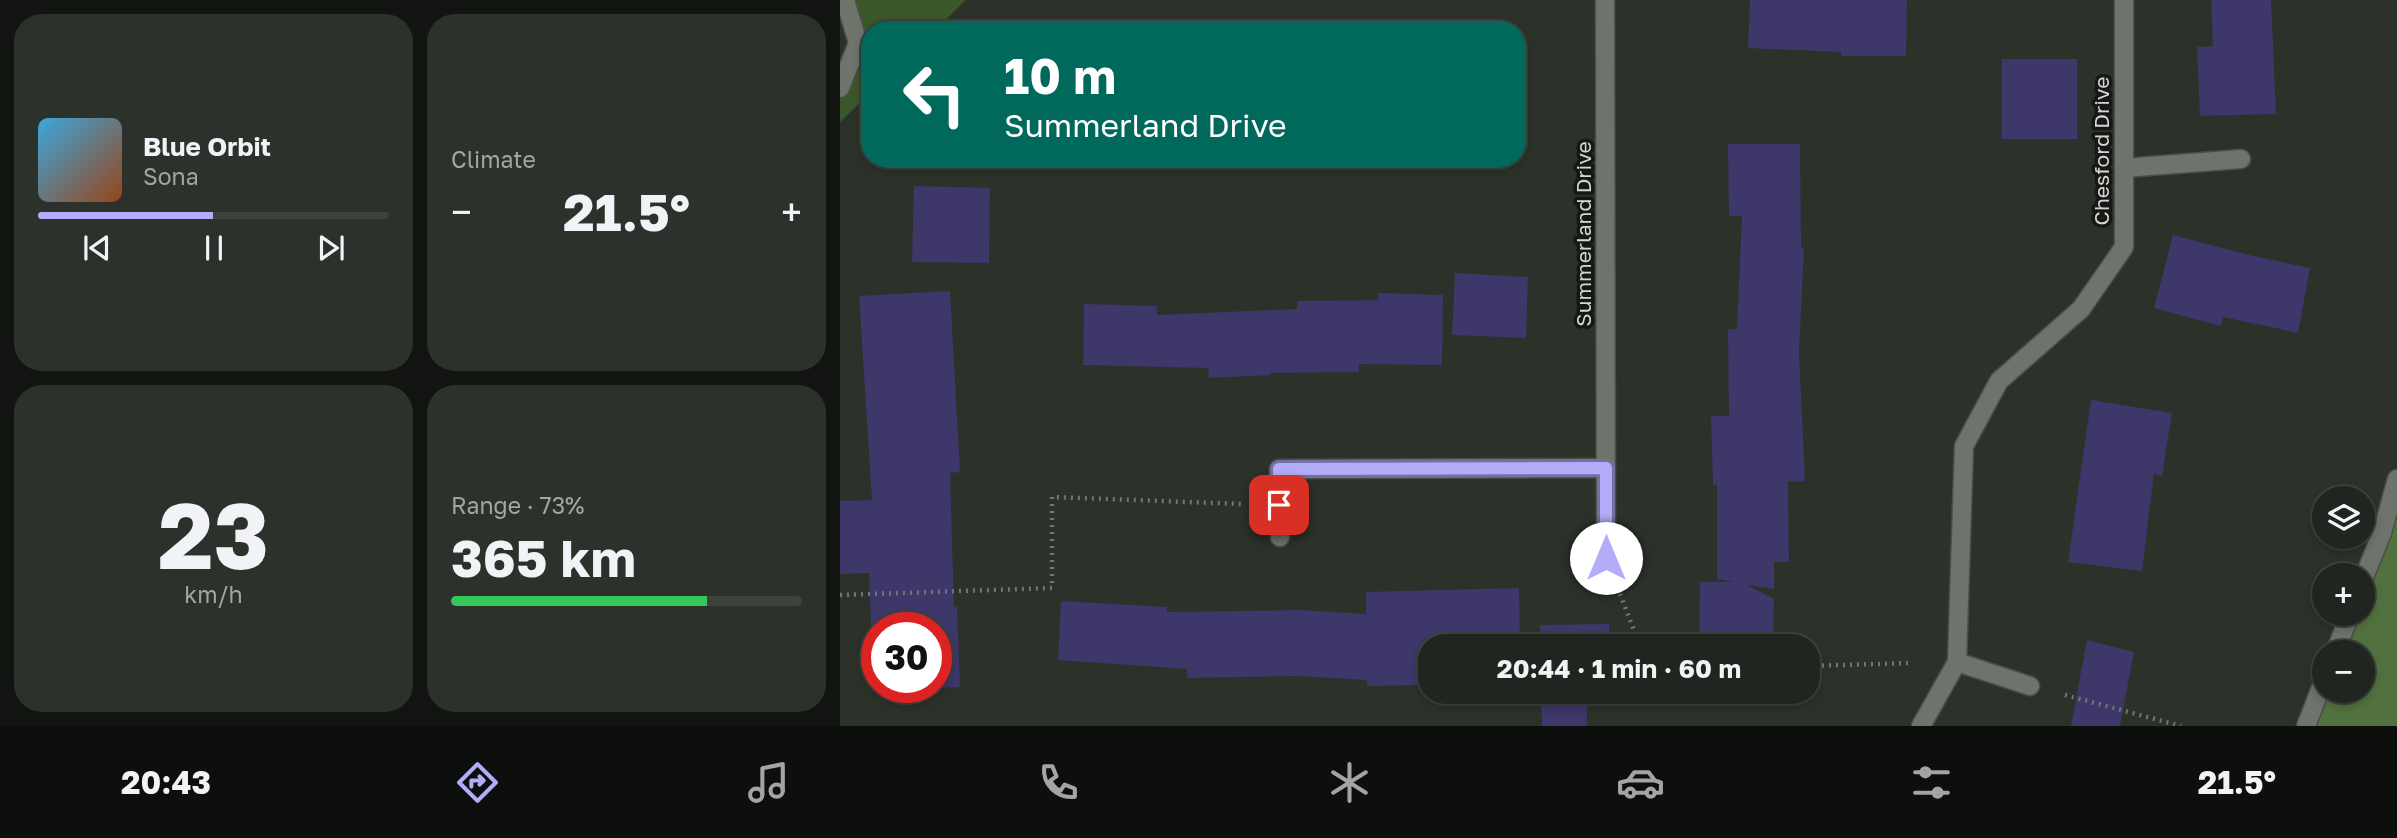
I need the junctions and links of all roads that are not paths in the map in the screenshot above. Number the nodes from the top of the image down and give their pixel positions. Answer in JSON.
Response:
{"nodes":[{"id":1,"x":845,"y":0,"type":"edge"},
{"id":2,"x":1605,"y":0,"type":"edge"},
{"id":3,"x":2124,"y":0,"type":"edge"},
{"id":4,"x":840,"y":88,"type":"edge"},
{"id":5,"x":2241,"y":159,"type":"dead end"},
{"id":6,"x":2123,"y":168,"type":"junction"},
{"id":7,"x":1606,"y":468,"type":"junction"},
{"id":8,"x":2397,"y":479,"type":"edge"},
{"id":9,"x":1280,"y":537,"type":"dead end"},
{"id":10,"x":1606,"y":558,"type":"road end"},
{"id":11,"x":2370,"y":563,"type":"edge"},
{"id":12,"x":1957,"y":662,"type":"junction"},
{"id":13,"x":2030,"y":685,"type":"road end"},
{"id":14,"x":2315,"y":703,"type":"edge"},
{"id":15,"x":1921,"y":726,"type":"edge"},
{"id":16,"x":2306,"y":726,"type":"edge"}],
"edges":[{"from":1,"to":4,"type":"street"},
{"from":2,"to":7,"type":"street","name":"Summerland Drive"},
{"from":3,"to":6,"type":"street","name":"Chesford Drive"},
{"from":5,"to":6,"type":"street"},
{"from":6,"to":12,"type":"street","name":"Chesford Drive"},
{"from":7,"to":9,"type":"street"},
{"from":7,"to":10,"type":"street","name":"Summerland Drive"},
{"from":8,"to":11,"type":"street"},
{"from":12,"to":13,"type":"street"},
{"from":12,"to":15,"type":"street","name":"Chesford Drive"},
{"from":14,"to":16,"type":"street"}]}
